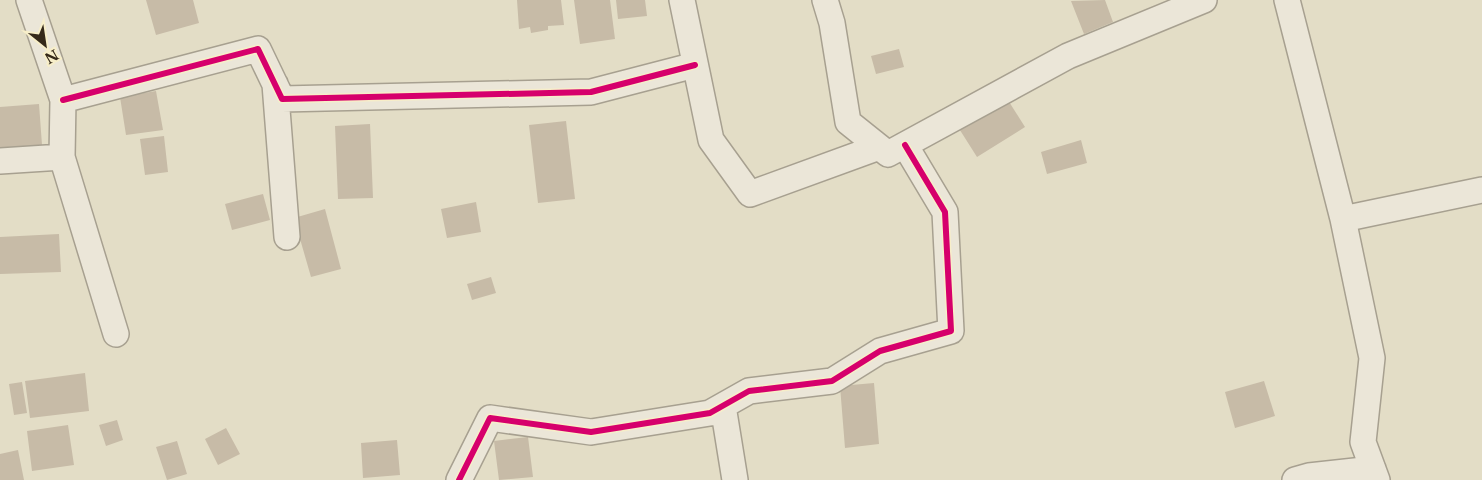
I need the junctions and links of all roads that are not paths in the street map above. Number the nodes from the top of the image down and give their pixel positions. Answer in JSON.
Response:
{"nodes":[{"id":1,"x":29,"y":0,"type":"edge"},
{"id":2,"x":682,"y":0,"type":"edge"},
{"id":3,"x":825,"y":0,"type":"edge"},
{"id":4,"x":1204,"y":0,"type":"edge"},
{"id":5,"x":1287,"y":0,"type":"edge"},
{"id":6,"x":695,"y":65,"type":"junction"},
{"id":7,"x":275,"y":84,"type":"junction"},
{"id":8,"x":63,"y":100,"type":"junction"},
{"id":9,"x":905,"y":145,"type":"junction"},
{"id":10,"x":879,"y":146,"type":"junction"},
{"id":11,"x":62,"y":157,"type":"junction"},
{"id":12,"x":0,"y":161,"type":"edge"},
{"id":13,"x":1482,"y":190,"type":"edge"},
{"id":14,"x":1343,"y":219,"type":"junction"},
{"id":15,"x":287,"y":238,"type":"dead end"},
{"id":16,"x":116,"y":334,"type":"dead end"},
{"id":17,"x":723,"y":406,"type":"junction"},
{"id":18,"x":1375,"y":475,"type":"edge"},
{"id":19,"x":459,"y":480,"type":"edge"},
{"id":20,"x":735,"y":480,"type":"edge"},
{"id":21,"x":1295,"y":480,"type":"edge"}],
"edges":[{"from":1,"to":8,"type":"street"},
{"from":2,"to":6,"type":"street"},
{"from":3,"to":10,"type":"street"},
{"from":4,"to":9,"type":"street"},
{"from":5,"to":14,"type":"street"},
{"from":6,"to":7,"type":"street"},
{"from":6,"to":10,"type":"street"},
{"from":7,"to":8,"type":"street"},
{"from":7,"to":15,"type":"street"},
{"from":8,"to":11,"type":"street"},
{"from":9,"to":10,"type":"street"},
{"from":9,"to":17,"type":"street"},
{"from":11,"to":12,"type":"street"},
{"from":11,"to":16,"type":"street"},
{"from":13,"to":14,"type":"street"},
{"from":14,"to":18,"type":"street"},
{"from":17,"to":19,"type":"street"},
{"from":17,"to":20,"type":"street"},
{"from":18,"to":21,"type":"street"}]}
